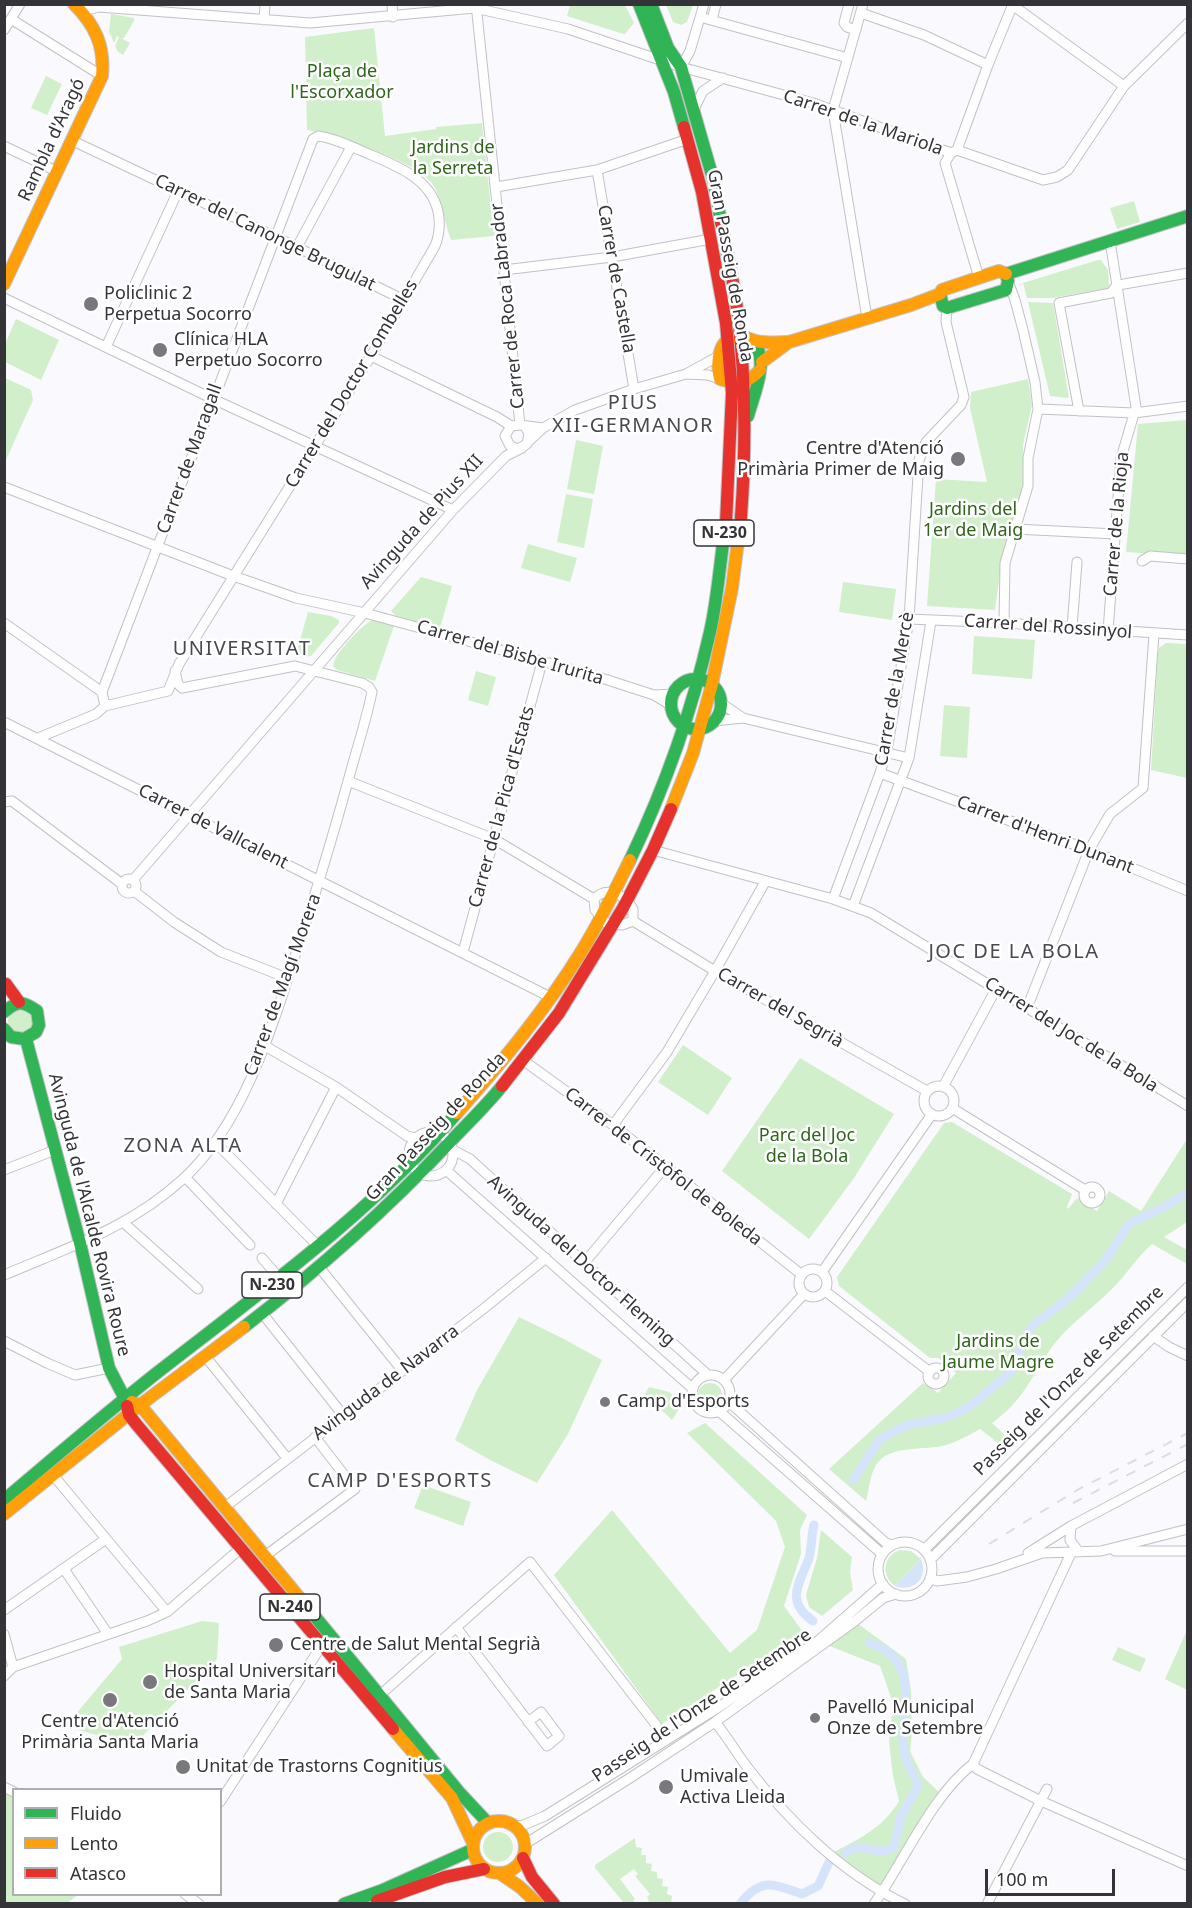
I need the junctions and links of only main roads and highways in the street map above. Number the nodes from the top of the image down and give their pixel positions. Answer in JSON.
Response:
{"nodes":[{"id":1,"x":639,"y":4,"type":"edge"},
{"id":2,"x":651,"y":4,"type":"edge"},
{"id":3,"x":78,"y":8,"type":"edge"},
{"id":4,"x":1188,"y":216,"type":"edge"},
{"id":5,"x":1007,"y":277,"type":"junction"},
{"id":6,"x":4,"y":284,"type":"edge"},
{"id":7,"x":943,"y":301,"type":"junction"},
{"id":8,"x":734,"y":338,"type":"junction"},
{"id":9,"x":753,"y":341,"type":"junction"},
{"id":10,"x":789,"y":342,"type":"junction"},
{"id":11,"x":761,"y":366,"type":"junction"},
{"id":12,"x":732,"y":382,"type":"junction"},
{"id":13,"x":745,"y":426,"type":"junction"},
{"id":14,"x":696,"y":679,"type":"junction"},
{"id":15,"x":712,"y":684,"type":"junction"},
{"id":16,"x":684,"y":725,"type":"junction"},
{"id":17,"x":699,"y":728,"type":"junction"},
{"id":18,"x":5,"y":984,"type":"edge"},
{"id":19,"x":9,"y":1005,"type":"edge"},
{"id":20,"x":5,"y":1031,"type":"edge"},
{"id":21,"x":26,"y":1039,"type":"junction"},
{"id":22,"x":447,"y":1142,"type":"junction"},
{"id":23,"x":415,"y":1168,"type":"junction"},
{"id":24,"x":125,"y":1399,"type":"junction"},
{"id":25,"x":140,"y":1405,"type":"junction"},
{"id":26,"x":129,"y":1414,"type":"junction"},
{"id":27,"x":6,"y":1497,"type":"edge"},
{"id":28,"x":4,"y":1514,"type":"edge"},
{"id":29,"x":488,"y":1823,"type":"junction"},
{"id":30,"x":472,"y":1846,"type":"junction"},
{"id":31,"x":523,"y":1858,"type":"junction"},
{"id":32,"x":484,"y":1869,"type":"junction"},
{"id":33,"x":501,"y":1874,"type":"junction"},
{"id":34,"x":344,"y":1904,"type":"edge"},
{"id":35,"x":370,"y":1904,"type":"edge"},
{"id":36,"x":538,"y":1904,"type":"edge"},
{"id":37,"x":554,"y":1904,"type":"edge"}],
"edges":[{"from":1,"to":8,"type":"main road","name":"Gran Passeig de Ronda","number":"N-230"},
{"from":2,"to":8,"type":"main road","name":"Gran Passeig de Ronda","number":"N-230"},
{"from":3,"to":6,"type":"main road","name":"Rambla d'Aragó"},
{"from":4,"to":5,"type":"main road"},
{"from":5,"to":7,"type":"main road"},
{"from":5,"to":7,"type":"main road"},
{"from":7,"to":10,"type":"main road"},
{"from":8,"to":9,"type":"main road"},
{"from":8,"to":12,"type":"main road","name":"Gran Passeig de Ronda","number":"N-230"},
{"from":8,"to":12,"type":"main road"},
{"from":9,"to":10,"type":"main road"},
{"from":9,"to":11,"type":"main road"},
{"from":10,"to":11,"type":"main road"},
{"from":11,"to":12,"type":"main road"},
{"from":11,"to":13,"type":"main road"},
{"from":12,"to":13,"type":"main road","name":"Gran Passeig de Ronda","number":"N-230"},
{"from":12,"to":14,"type":"main road","name":"Gran Passeig de Ronda","number":"N-230"},
{"from":13,"to":15,"type":"main road","name":"Gran Passeig de Ronda","number":"N-230"},
{"from":14,"to":15,"type":"main road"},
{"from":14,"to":16,"type":"main road","name":"Gran Passeig de Ronda","number":"N-230"},
{"from":14,"to":16,"type":"main road"},
{"from":15,"to":17,"type":"main road","name":"Gran Passeig de Ronda","number":"N-230"},
{"from":15,"to":17,"type":"main road"},
{"from":16,"to":17,"type":"main road"},
{"from":16,"to":22,"type":"main road","name":"Gran Passeig de Ronda","number":"N-230"},
{"from":17,"to":22,"type":"main road","name":"Gran Passeig de Ronda","number":"N-230"},
{"from":18,"to":19,"type":"main road"},
{"from":19,"to":21,"type":"main road"},
{"from":20,"to":21,"type":"main road"},
{"from":21,"to":24,"type":"main road","name":"Avinguda de l'Alcalde Rovira Roure"},
{"from":22,"to":23,"type":"main road","name":"Gran Passeig de Ronda","number":"N-230"},
{"from":23,"to":24,"type":"main road","name":"Gran Passeig de Ronda","number":"N-230"},
{"from":23,"to":25,"type":"main road","name":"Gran Passeig de Ronda","number":"N-230"},
{"from":24,"to":25,"type":"main road","number":"N-240"},
{"from":24,"to":26,"type":"main road","name":"Avinguda de l'Alcalde Rovira Roure","number":"N-240"},
{"from":24,"to":27,"type":"main road","name":"Gran Passeig de Ronda","number":"N-230"},
{"from":25,"to":26,"type":"main road","name":"Gran Passeig de Ronda","number":"N-230"},
{"from":25,"to":29,"type":"main road","number":"N-240"},
{"from":26,"to":28,"type":"main road","name":"Gran Passeig de Ronda","number":"N-230"},
{"from":26,"to":30,"type":"main road","name":"Avinguda de l'Alcalde Rovira Roure","number":"N-240"},
{"from":29,"to":30,"type":"main road"},
{"from":29,"to":31,"type":"main road"},
{"from":30,"to":32,"type":"main road","number":"N-240"},
{"from":30,"to":34,"type":"main road"},
{"from":31,"to":33,"type":"main road"},
{"from":31,"to":37,"type":"main road"},
{"from":32,"to":33,"type":"main road"},
{"from":32,"to":35,"type":"main road"},
{"from":33,"to":36,"type":"main road"}]}
